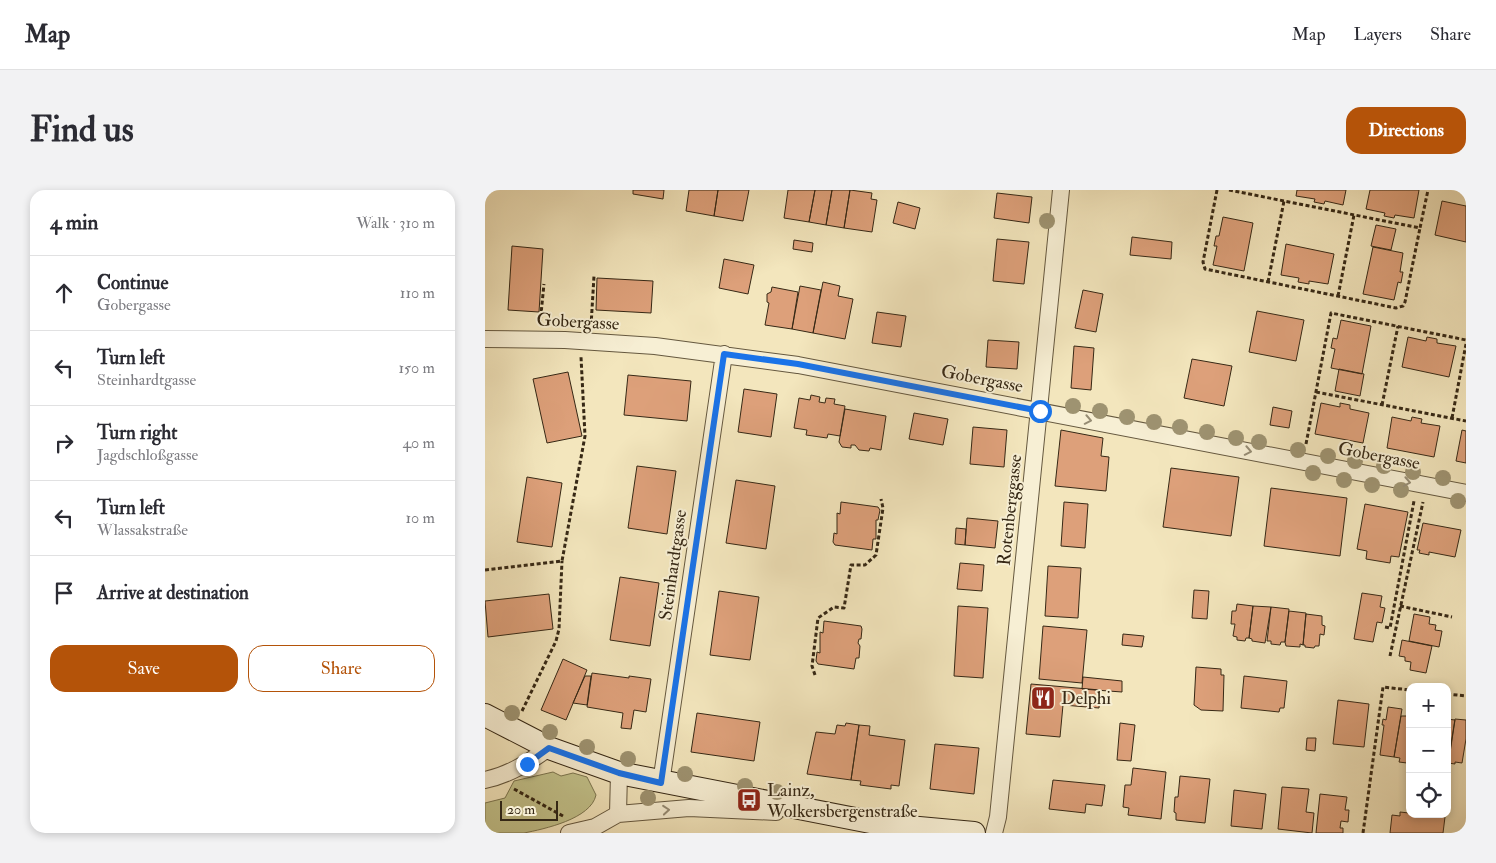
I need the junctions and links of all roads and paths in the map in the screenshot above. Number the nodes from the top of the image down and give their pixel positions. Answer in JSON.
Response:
{"nodes":[{"id":1,"x":1061,"y":190,"type":"edge"},
{"id":2,"x":1217,"y":190,"type":"edge"},
{"id":3,"x":1229,"y":190,"type":"edge"},
{"id":4,"x":1428,"y":190,"type":"edge"},
{"id":5,"x":1284,"y":201,"type":"junction"},
{"id":6,"x":1354,"y":214,"type":"junction"},
{"id":7,"x":1420,"y":228,"type":"junction"},
{"id":8,"x":594,"y":276,"type":"dead end"},
{"id":9,"x":1268,"y":282,"type":"junction"},
{"id":10,"x":544,"y":284,"type":"dead end"},
{"id":11,"x":1337,"y":296,"type":"junction"},
{"id":12,"x":540,"y":324,"type":"dead end"},
{"id":13,"x":1397,"y":326,"type":"junction"},
{"id":14,"x":591,"y":327,"type":"dead end"},
{"id":15,"x":485,"y":340,"type":"edge"},
{"id":16,"x":1466,"y":340,"type":"edge"},
{"id":17,"x":1466,"y":344,"type":"edge"},
{"id":18,"x":724,"y":354,"type":"junction"},
{"id":19,"x":581,"y":356,"type":"dead end"},
{"id":20,"x":1316,"y":392,"type":"junction"},
{"id":21,"x":1382,"y":405,"type":"junction"},
{"id":22,"x":1040,"y":411,"type":"junction"},
{"id":23,"x":1452,"y":418,"type":"junction"},
{"id":24,"x":1466,"y":421,"type":"edge"},
{"id":25,"x":1305,"y":447,"type":"dead end"},
{"id":26,"x":1466,"y":493,"type":"edge"},
{"id":27,"x":1415,"y":497,"type":"dead end"},
{"id":28,"x":881,"y":499,"type":"dead end"},
{"id":29,"x":1423,"y":499,"type":"dead end"},
{"id":30,"x":562,"y":561,"type":"junction"},
{"id":31,"x":485,"y":570,"type":"edge"},
{"id":32,"x":1400,"y":606,"type":"junction"},
{"id":33,"x":1452,"y":618,"type":"dead end"},
{"id":34,"x":1385,"y":627,"type":"dead end"},
{"id":35,"x":1390,"y":656,"type":"dead end"},
{"id":36,"x":815,"y":675,"type":"dead end"},
{"id":37,"x":1406,"y":690,"type":"edge"},
{"id":38,"x":1451,"y":694,"type":"edge"},
{"id":39,"x":1466,"y":696,"type":"edge"},
{"id":40,"x":522,"y":711,"type":"dead end"},
{"id":41,"x":485,"y":715,"type":"edge"},
{"id":42,"x":549,"y":748,"type":"junction"},
{"id":43,"x":619,"y":773,"type":"junction"},
{"id":44,"x":493,"y":778,"type":"edge"},
{"id":45,"x":661,"y":783,"type":"junction"},
{"id":46,"x":618,"y":814,"type":"junction"},
{"id":47,"x":828,"y":814,"type":"junction"},
{"id":48,"x":595,"y":830,"type":"edge"},
{"id":49,"x":570,"y":833,"type":"edge"},
{"id":50,"x":974,"y":833,"type":"edge"},
{"id":51,"x":994,"y":833,"type":"edge"},
{"id":52,"x":1363,"y":833,"type":"edge"}],
"edges":[{"from":1,"to":22,"type":"street","name":"Rotenberggasse"},
{"from":2,"to":9,"type":"path"},
{"from":3,"to":5,"type":"path"},
{"from":4,"to":7,"type":"path"},
{"from":5,"to":6,"type":"path"},
{"from":5,"to":9,"type":"path"},
{"from":6,"to":7,"type":"path"},
{"from":6,"to":11,"type":"path"},
{"from":7,"to":11,"type":"path"},
{"from":8,"to":14,"type":"path"},
{"from":9,"to":11,"type":"path"},
{"from":10,"to":12,"type":"path"},
{"from":13,"to":16,"type":"path"},
{"from":13,"to":20,"type":"path"},
{"from":13,"to":21,"type":"path"},
{"from":15,"to":18,"type":"street","name":"Gobergasse"},
{"from":17,"to":23,"type":"path"},
{"from":18,"to":22,"type":"street","name":"Gobergasse"},
{"from":18,"to":45,"type":"street","name":"Steinhardtgasse"},
{"from":19,"to":30,"type":"path"},
{"from":20,"to":21,"type":"path"},
{"from":20,"to":25,"type":"path"},
{"from":21,"to":23,"type":"path"},
{"from":22,"to":26,"type":"street","name":"Gobergasse","one_way":true},
{"from":22,"to":51,"type":"street","name":"Rotenberggasse"},
{"from":23,"to":24,"type":"path"},
{"from":27,"to":34,"type":"path"},
{"from":28,"to":36,"type":"path"},
{"from":29,"to":32,"type":"path"},
{"from":30,"to":31,"type":"path"},
{"from":30,"to":40,"type":"path"},
{"from":32,"to":33,"type":"path"},
{"from":32,"to":35,"type":"path"},
{"from":37,"to":52,"type":"path"},
{"from":38,"to":39,"type":"path"},
{"from":41,"to":42,"type":"street"},
{"from":42,"to":43,"type":"street"},
{"from":42,"to":44,"type":"street"},
{"from":43,"to":45,"type":"street"},
{"from":43,"to":46,"type":"street"},
{"from":44,"to":49,"type":"path"},
{"from":45,"to":47,"type":"street"},
{"from":46,"to":47,"type":"street","one_way":true},
{"from":46,"to":48,"type":"street"},
{"from":47,"to":50,"type":"street"},
{"from":48,"to":49,"type":"street"}]}
